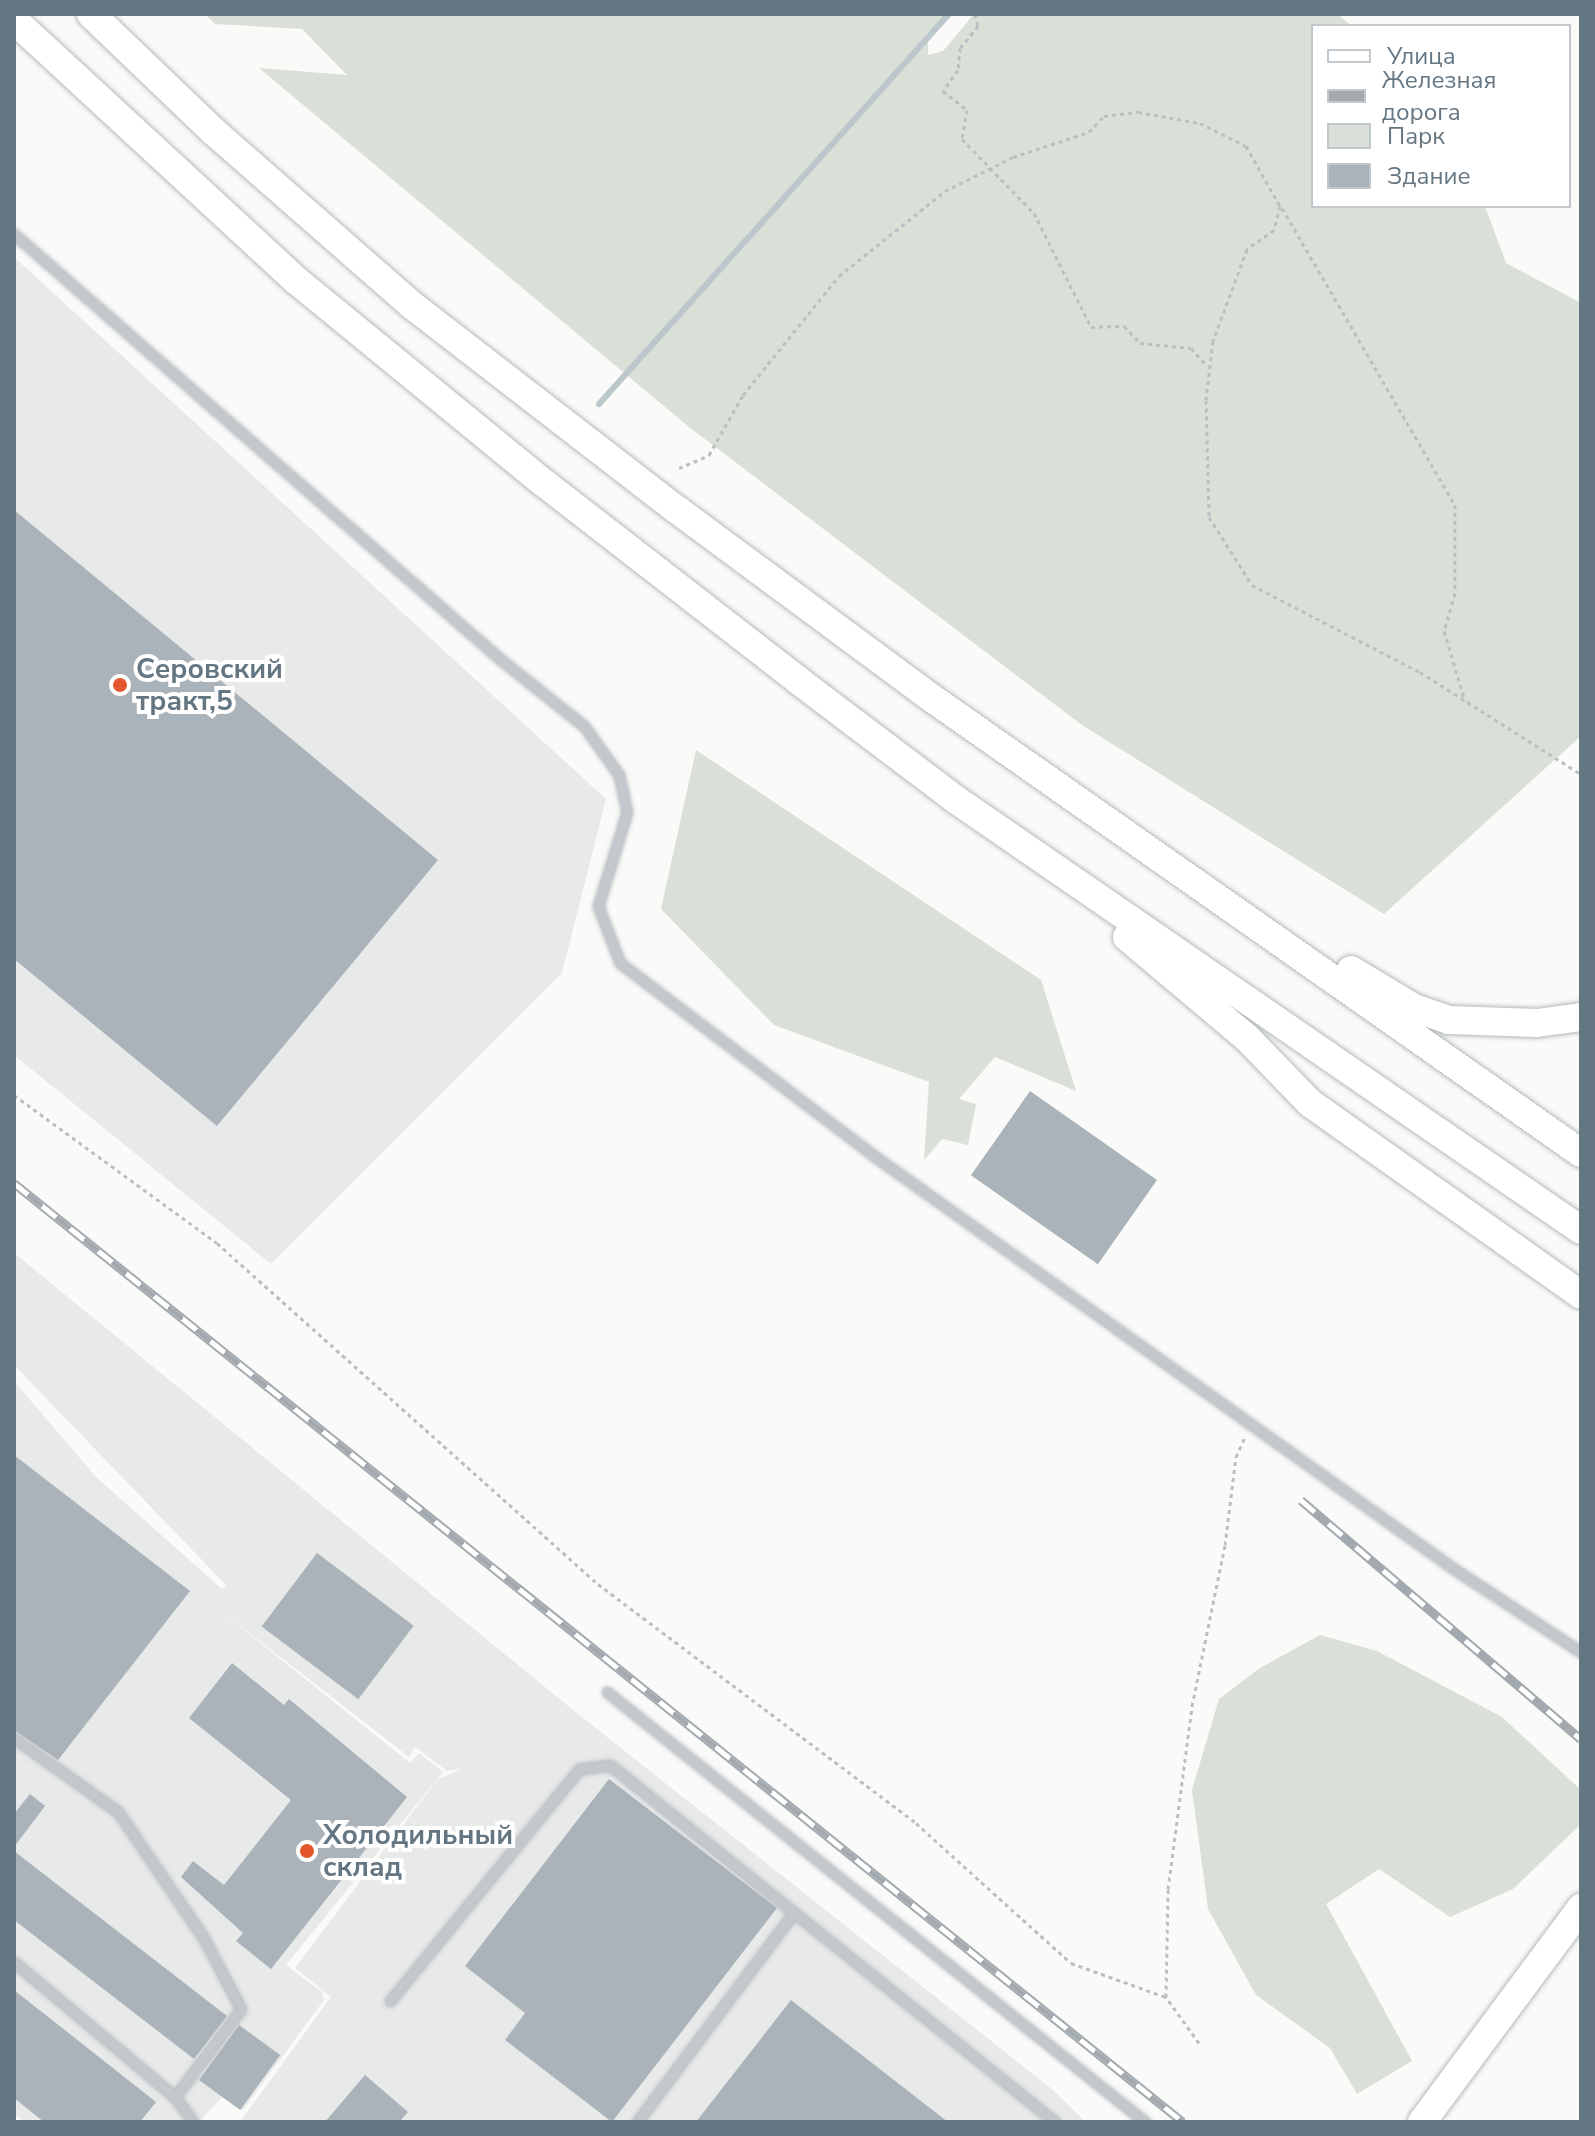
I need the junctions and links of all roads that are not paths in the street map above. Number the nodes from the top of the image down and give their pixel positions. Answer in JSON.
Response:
{"nodes":[{"id":1,"x":91,"y":14,"type":"edge"},
{"id":2,"x":14,"y":20,"type":"edge"},
{"id":3,"x":14,"y":234,"type":"edge"},
{"id":4,"x":955,"y":799,"type":"junction"},
{"id":5,"x":1209,"y":889,"type":"junction"},
{"id":6,"x":1581,"y":1017,"type":"edge"},
{"id":7,"x":1581,"y":1153,"type":"edge"},
{"id":8,"x":1581,"y":1230,"type":"edge"},
{"id":9,"x":1581,"y":1295,"type":"edge"},
{"id":10,"x":1581,"y":1652,"type":"edge"},
{"id":11,"x":607,"y":1692,"type":"dead end"},
{"id":12,"x":14,"y":1738,"type":"edge"},
{"id":13,"x":1581,"y":1908,"type":"edge"},
{"id":14,"x":794,"y":1912,"type":"junction"},
{"id":15,"x":14,"y":1962,"type":"edge"},
{"id":16,"x":390,"y":2001,"type":"dead end"},
{"id":17,"x":175,"y":2097,"type":"junction"},
{"id":18,"x":193,"y":2122,"type":"edge"},
{"id":19,"x":637,"y":2122,"type":"edge"},
{"id":20,"x":1055,"y":2122,"type":"edge"},
{"id":21,"x":1145,"y":2122,"type":"edge"},
{"id":22,"x":1422,"y":2122,"type":"edge"}],
"edges":[{"from":1,"to":5,"type":"main road"},
{"from":2,"to":4,"type":"main road"},
{"from":3,"to":10,"type":"lane"},
{"from":4,"to":8,"type":"main road"},
{"from":4,"to":9,"type":"main road"},
{"from":5,"to":6,"type":"main road"},
{"from":5,"to":7,"type":"main road"},
{"from":11,"to":21,"type":"lane"},
{"from":12,"to":17,"type":"lane"},
{"from":13,"to":22,"type":"main road"},
{"from":14,"to":16,"type":"lane"},
{"from":14,"to":19,"type":"lane"},
{"from":14,"to":20,"type":"lane"},
{"from":15,"to":17,"type":"lane"},
{"from":17,"to":18,"type":"lane"}]}
